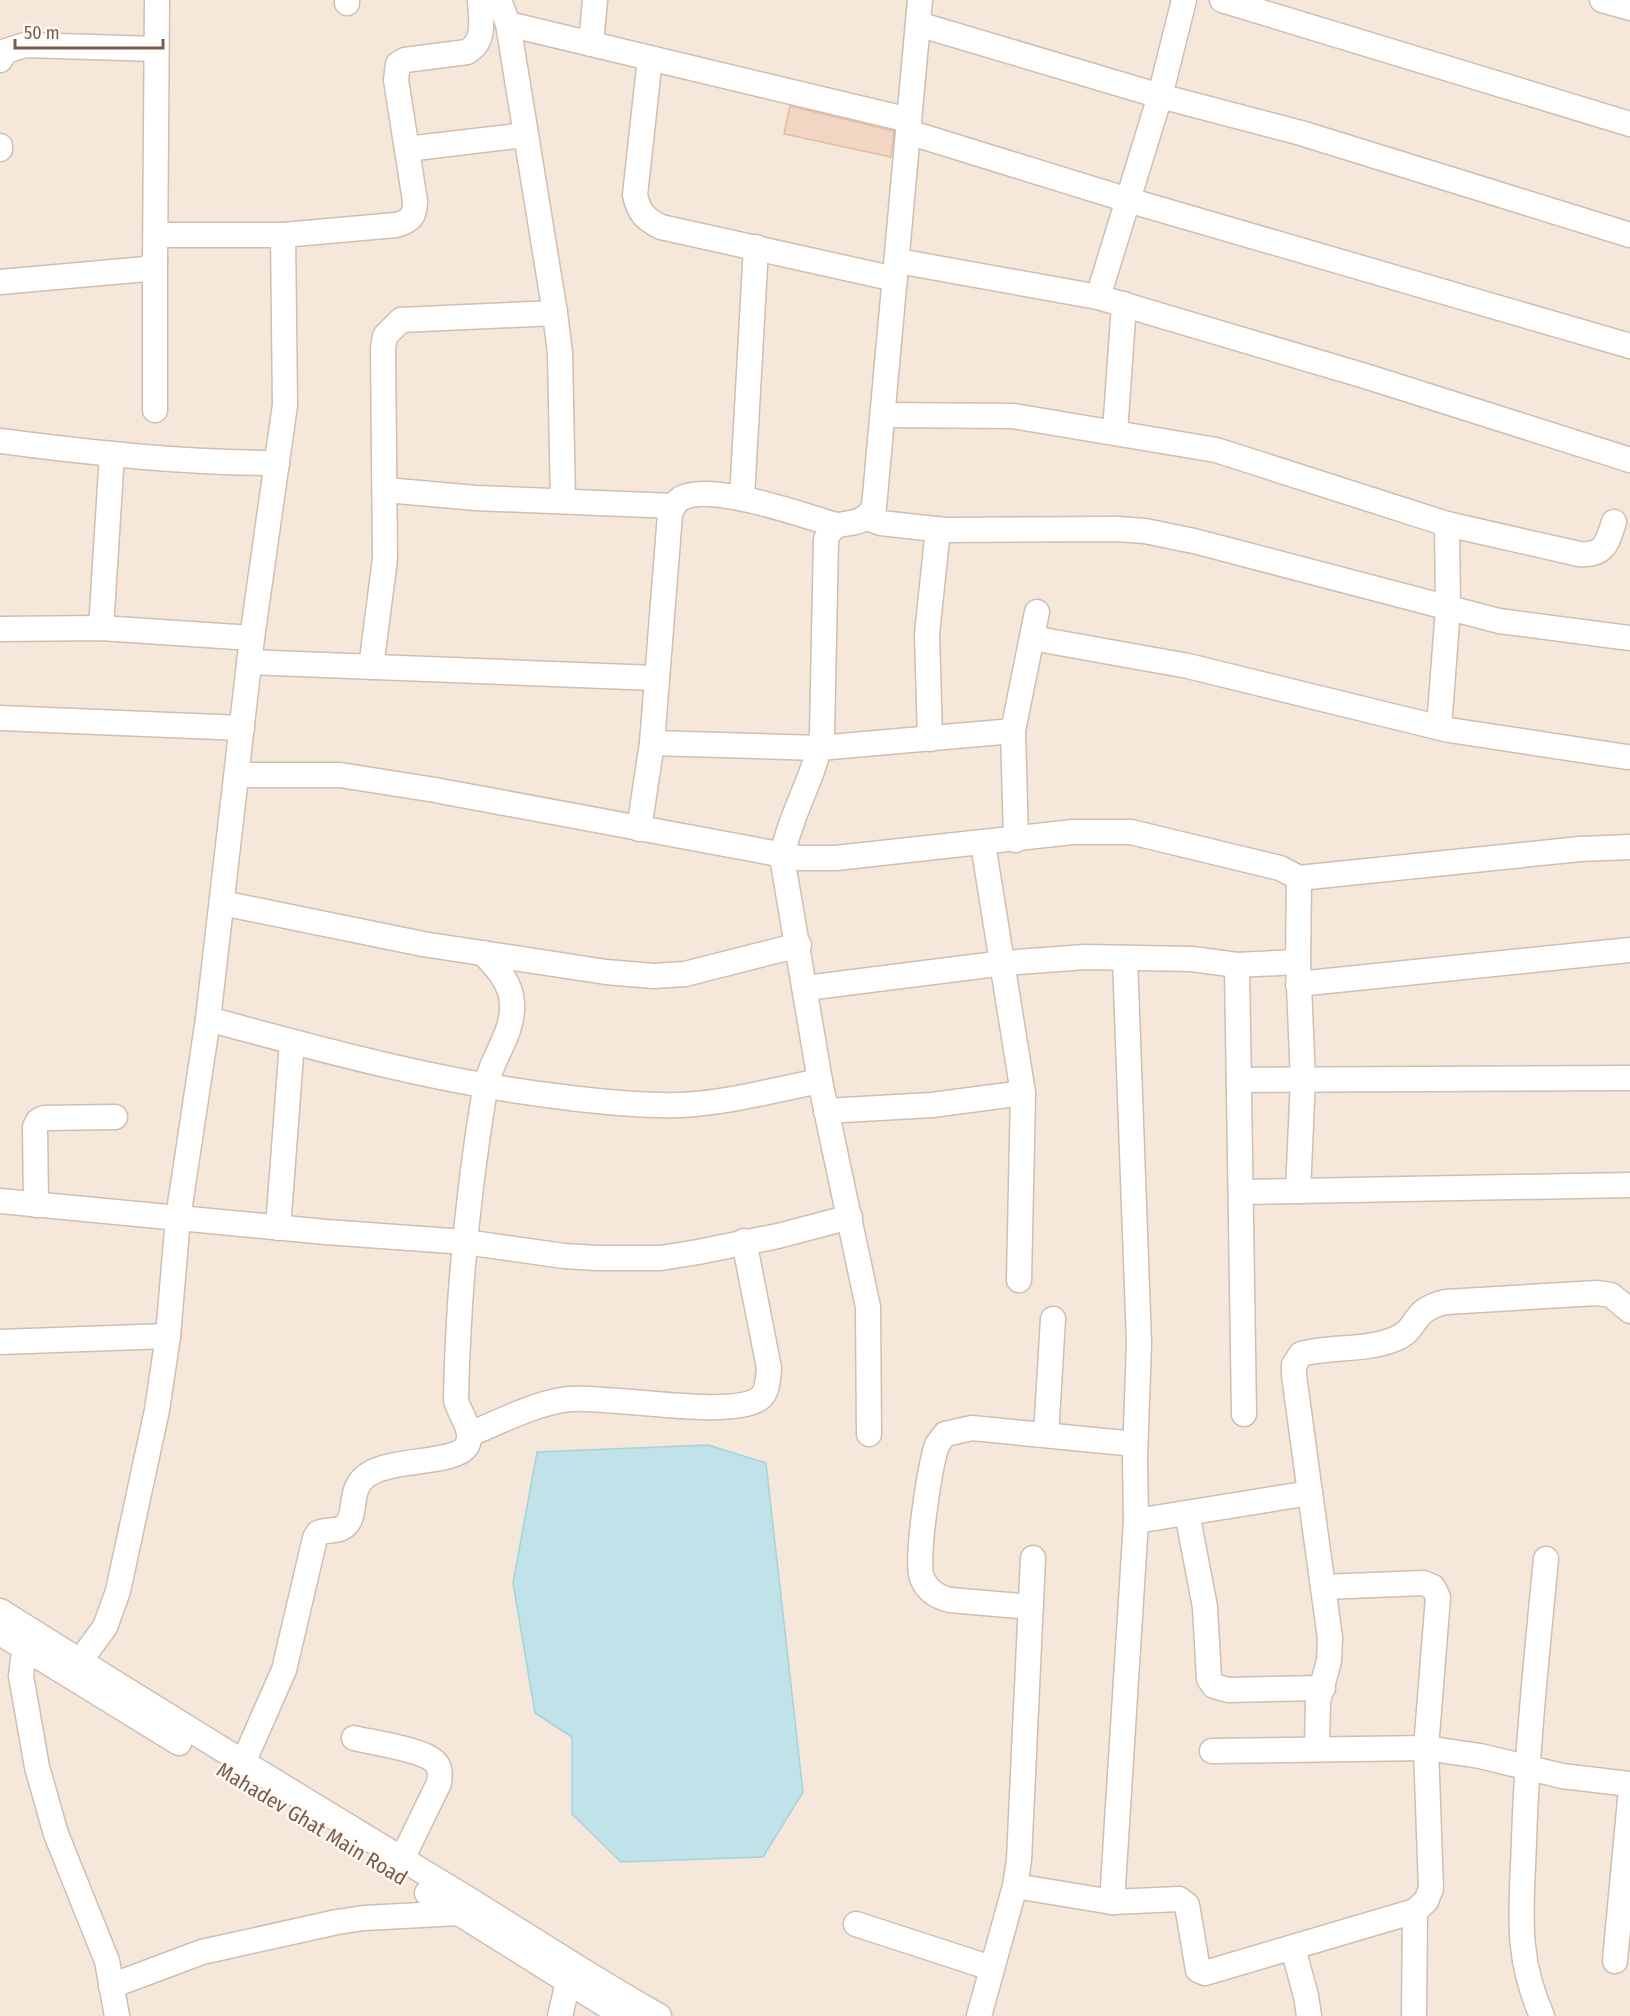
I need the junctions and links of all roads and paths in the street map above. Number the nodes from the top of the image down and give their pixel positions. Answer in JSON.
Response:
{"nodes":[{"id":1,"x":157,"y":0,"type":"edge"},
{"id":2,"x":480,"y":0,"type":"edge"},
{"id":3,"x":500,"y":0,"type":"edge"},
{"id":4,"x":595,"y":0,"type":"edge"},
{"id":5,"x":1185,"y":0,"type":"edge"},
{"id":6,"x":1222,"y":0,"type":"edge"},
{"id":7,"x":1602,"y":0,"type":"edge"},
{"id":8,"x":916,"y":7,"type":"edge"},
{"id":9,"x":1630,"y":8,"type":"edge"},
{"id":10,"x":508,"y":24,"type":"junction"},
{"id":11,"x":591,"y":44,"type":"junction"},
{"id":12,"x":156,"y":49,"type":"junction"},
{"id":13,"x":650,"y":58,"type":"junction"},
{"id":14,"x":0,"y":60,"type":"edge"},
{"id":15,"x":1160,"y":96,"type":"junction"},
{"id":16,"x":1630,"y":124,"type":"edge"},
{"id":17,"x":908,"y":126,"type":"junction"},
{"id":18,"x":525,"y":135,"type":"junction"},
{"id":19,"x":407,"y":150,"type":"junction"},
{"id":20,"x":1128,"y":200,"type":"junction"},
{"id":21,"x":156,"y":235,"type":"junction"},
{"id":22,"x":282,"y":235,"type":"junction"},
{"id":23,"x":1630,"y":235,"type":"edge"},
{"id":24,"x":756,"y":247,"type":"junction"},
{"id":25,"x":155,"y":262,"type":"junction"},
{"id":26,"x":897,"y":270,"type":"junction"},
{"id":27,"x":0,"y":282,"type":"edge"},
{"id":28,"x":1098,"y":297,"type":"junction"},
{"id":29,"x":1124,"y":304,"type":"junction"},
{"id":30,"x":555,"y":313,"type":"junction"},
{"id":31,"x":1630,"y":346,"type":"edge"},
{"id":32,"x":155,"y":410,"type":"dead end"},
{"id":33,"x":883,"y":415,"type":"junction"},
{"id":34,"x":1115,"y":432,"type":"junction"},
{"id":35,"x":0,"y":441,"type":"edge"},
{"id":36,"x":112,"y":454,"type":"junction"},
{"id":37,"x":1630,"y":460,"type":"edge"},
{"id":38,"x":277,"y":463,"type":"junction"},
{"id":39,"x":386,"y":490,"type":"junction"},
{"id":40,"x":742,"y":498,"type":"junction"},
{"id":41,"x":562,"y":501,"type":"junction"},
{"id":42,"x":674,"y":506,"type":"junction"},
{"id":43,"x":867,"y":518,"type":"junction"},
{"id":44,"x":1614,"y":522,"type":"dead end"},
{"id":45,"x":1447,"y":524,"type":"junction"},
{"id":46,"x":836,"y":525,"type":"junction"},
{"id":47,"x":938,"y":529,"type":"junction"},
{"id":48,"x":1448,"y":609,"type":"junction"},
{"id":49,"x":1037,"y":612,"type":"dead end"},
{"id":50,"x":101,"y":628,"type":"junction"},
{"id":51,"x":0,"y":629,"type":"edge"},
{"id":52,"x":1032,"y":638,"type":"junction"},
{"id":53,"x":1630,"y":638,"type":"edge"},
{"id":54,"x":250,"y":650,"type":"junction"},
{"id":55,"x":371,"y":666,"type":"junction"},
{"id":56,"x":656,"y":678,"type":"junction"},
{"id":57,"x":0,"y":718,"type":"edge"},
{"id":58,"x":242,"y":728,"type":"junction"},
{"id":59,"x":1439,"y":728,"type":"junction"},
{"id":60,"x":1013,"y":732,"type":"junction"},
{"id":61,"x":930,"y":739,"type":"junction"},
{"id":62,"x":652,"y":743,"type":"junction"},
{"id":63,"x":819,"y":748,"type":"junction"},
{"id":64,"x":1627,"y":757,"type":"dead end"},
{"id":65,"x":238,"y":775,"type":"junction"},
{"id":66,"x":639,"y":829,"type":"junction"},
{"id":67,"x":1016,"y":840,"type":"junction"},
{"id":68,"x":983,"y":844,"type":"junction"},
{"id":69,"x":1630,"y":847,"type":"edge"},
{"id":70,"x":782,"y":857,"type":"junction"},
{"id":71,"x":1299,"y":878,"type":"junction"},
{"id":72,"x":222,"y":903,"type":"junction"},
{"id":73,"x":799,"y":945,"type":"junction"},
{"id":74,"x":1630,"y":950,"type":"edge"},
{"id":75,"x":483,"y":953,"type":"junction"},
{"id":76,"x":1125,"y":958,"type":"junction"},
{"id":77,"x":1004,"y":963,"type":"junction"},
{"id":78,"x":1237,"y":965,"type":"junction"},
{"id":79,"x":1298,"y":973,"type":"junction"},
{"id":80,"x":806,"y":988,"type":"junction"},
{"id":81,"x":208,"y":1019,"type":"junction"},
{"id":82,"x":292,"y":1042,"type":"junction"},
{"id":83,"x":1630,"y":1078,"type":"edge"},
{"id":84,"x":1239,"y":1080,"type":"junction"},
{"id":85,"x":1303,"y":1080,"type":"junction"},
{"id":86,"x":820,"y":1081,"type":"junction"},
{"id":87,"x":485,"y":1086,"type":"junction"},
{"id":88,"x":1023,"y":1093,"type":"junction"},
{"id":89,"x":826,"y":1111,"type":"junction"},
{"id":90,"x":115,"y":1117,"type":"dead end"},
{"id":91,"x":1630,"y":1185,"type":"edge"},
{"id":92,"x":1298,"y":1191,"type":"junction"},
{"id":93,"x":1241,"y":1192,"type":"junction"},
{"id":94,"x":0,"y":1201,"type":"edge"},
{"id":95,"x":36,"y":1205,"type":"junction"},
{"id":96,"x":850,"y":1217,"type":"junction"},
{"id":97,"x":178,"y":1218,"type":"junction"},
{"id":98,"x":278,"y":1228,"type":"junction"},
{"id":99,"x":744,"y":1241,"type":"junction"},
{"id":100,"x":465,"y":1242,"type":"junction"},
{"id":101,"x":1019,"y":1280,"type":"dead end"},
{"id":102,"x":1630,"y":1311,"type":"edge"},
{"id":103,"x":1053,"y":1319,"type":"dead end"},
{"id":104,"x":168,"y":1336,"type":"junction"},
{"id":105,"x":0,"y":1342,"type":"edge"},
{"id":106,"x":1244,"y":1414,"type":"dead end"},
{"id":107,"x":470,"y":1434,"type":"junction"},
{"id":108,"x":869,"y":1434,"type":"dead end"},
{"id":109,"x":1046,"y":1435,"type":"junction"},
{"id":110,"x":1135,"y":1444,"type":"junction"},
{"id":111,"x":1310,"y":1493,"type":"junction"},
{"id":112,"x":1187,"y":1513,"type":"junction"},
{"id":113,"x":1136,"y":1521,"type":"junction"},
{"id":114,"x":1033,"y":1558,"type":"dead end"},
{"id":115,"x":1546,"y":1559,"type":"dead end"},
{"id":116,"x":1323,"y":1587,"type":"junction"},
{"id":117,"x":1030,"y":1607,"type":"junction"},
{"id":118,"x":0,"y":1611,"type":"edge"},
{"id":119,"x":0,"y":1633,"type":"edge"},
{"id":120,"x":31,"y":1641,"type":"junction"},
{"id":121,"x":80,"y":1662,"type":"junction"},
{"id":122,"x":1323,"y":1688,"type":"junction"},
{"id":123,"x":354,"y":1738,"type":"dead end"},
{"id":124,"x":1426,"y":1748,"type":"junction"},
{"id":125,"x":1317,"y":1749,"type":"junction"},
{"id":126,"x":1212,"y":1751,"type":"dead end"},
{"id":127,"x":243,"y":1763,"type":"junction"},
{"id":128,"x":1526,"y":1767,"type":"junction"},
{"id":129,"x":1630,"y":1784,"type":"edge"},
{"id":130,"x":1630,"y":1799,"type":"edge"},
{"id":131,"x":402,"y":1859,"type":"junction"},
{"id":132,"x":1015,"y":1886,"type":"junction"},
{"id":133,"x":1112,"y":1902,"type":"junction"},
{"id":134,"x":1414,"y":1911,"type":"junction"},
{"id":135,"x":459,"y":1913,"type":"junction"},
{"id":136,"x":856,"y":1924,"type":"dead end"},
{"id":137,"x":1293,"y":1948,"type":"junction"},
{"id":138,"x":1615,"y":1961,"type":"dead end"},
{"id":139,"x":992,"y":1968,"type":"junction"},
{"id":140,"x":568,"y":1982,"type":"junction"},
{"id":141,"x":111,"y":1986,"type":"junction"},
{"id":142,"x":114,"y":2015,"type":"edge"},
{"id":143,"x":561,"y":2016,"type":"edge"},
{"id":144,"x":623,"y":2016,"type":"edge"},
{"id":145,"x":659,"y":2016,"type":"edge"},
{"id":146,"x":979,"y":2016,"type":"edge"},
{"id":147,"x":1309,"y":2016,"type":"edge"},
{"id":148,"x":1414,"y":2016,"type":"edge"},
{"id":149,"x":1542,"y":2016,"type":"edge"}],
"edges":[{"from":1,"to":12,"type":"street"},
{"from":2,"to":19,"type":"street"},
{"from":3,"to":10,"type":"street"},
{"from":4,"to":11,"type":"street"},
{"from":5,"to":15,"type":"street"},
{"from":6,"to":16,"type":"street"},
{"from":7,"to":9,"type":"street"},
{"from":8,"to":15,"type":"street"},
{"from":8,"to":17,"type":"street"},
{"from":10,"to":11,"type":"street"},
{"from":10,"to":18,"type":"street"},
{"from":11,"to":13,"type":"street"},
{"from":12,"to":14,"type":"street"},
{"from":12,"to":21,"type":"street"},
{"from":13,"to":17,"type":"street"},
{"from":13,"to":24,"type":"street"},
{"from":15,"to":20,"type":"street"},
{"from":15,"to":23,"type":"street"},
{"from":17,"to":20,"type":"street"},
{"from":17,"to":26,"type":"street"},
{"from":18,"to":19,"type":"street"},
{"from":18,"to":30,"type":"street"},
{"from":19,"to":22,"type":"street"},
{"from":20,"to":28,"type":"street"},
{"from":20,"to":31,"type":"street"},
{"from":21,"to":22,"type":"street"},
{"from":21,"to":25,"type":"street"},
{"from":22,"to":38,"type":"street"},
{"from":24,"to":26,"type":"street"},
{"from":24,"to":40,"type":"street"},
{"from":25,"to":27,"type":"street"},
{"from":25,"to":32,"type":"street"},
{"from":26,"to":28,"type":"street"},
{"from":26,"to":33,"type":"street"},
{"from":28,"to":29,"type":"street"},
{"from":29,"to":34,"type":"street"},
{"from":29,"to":37,"type":"street"},
{"from":30,"to":39,"type":"street"},
{"from":30,"to":41,"type":"street"},
{"from":33,"to":34,"type":"street"},
{"from":33,"to":43,"type":"street"},
{"from":34,"to":45,"type":"street"},
{"from":35,"to":36,"type":"street"},
{"from":36,"to":38,"type":"street"},
{"from":36,"to":50,"type":"street"},
{"from":38,"to":54,"type":"street"},
{"from":39,"to":41,"type":"street"},
{"from":39,"to":55,"type":"street"},
{"from":40,"to":42,"type":"street"},
{"from":40,"to":46,"type":"street"},
{"from":41,"to":42,"type":"street"},
{"from":42,"to":56,"type":"street"},
{"from":43,"to":46,"type":"street"},
{"from":43,"to":47,"type":"street"},
{"from":44,"to":45,"type":"street"},
{"from":45,"to":48,"type":"street"},
{"from":46,"to":63,"type":"street"},
{"from":47,"to":48,"type":"street"},
{"from":47,"to":61,"type":"street"},
{"from":48,"to":53,"type":"street"},
{"from":48,"to":59,"type":"street"},
{"from":49,"to":52,"type":"street"},
{"from":50,"to":51,"type":"street"},
{"from":50,"to":54,"type":"street"},
{"from":52,"to":59,"type":"street"},
{"from":52,"to":60,"type":"street"},
{"from":54,"to":55,"type":"street"},
{"from":54,"to":58,"type":"street"},
{"from":55,"to":56,"type":"street"},
{"from":56,"to":62,"type":"street"},
{"from":57,"to":58,"type":"street"},
{"from":58,"to":65,"type":"street"},
{"from":59,"to":64,"type":"street"},
{"from":60,"to":61,"type":"street"},
{"from":60,"to":67,"type":"street"},
{"from":61,"to":63,"type":"street"},
{"from":62,"to":63,"type":"street"},
{"from":62,"to":66,"type":"street"},
{"from":63,"to":70,"type":"street"},
{"from":65,"to":66,"type":"street"},
{"from":65,"to":72,"type":"street"},
{"from":66,"to":70,"type":"street"},
{"from":67,"to":68,"type":"street"},
{"from":67,"to":71,"type":"street"},
{"from":68,"to":70,"type":"street"},
{"from":68,"to":77,"type":"street"},
{"from":69,"to":71,"type":"street"},
{"from":70,"to":73,"type":"street"},
{"from":71,"to":79,"type":"street"},
{"from":72,"to":75,"type":"street"},
{"from":72,"to":81,"type":"street"},
{"from":73,"to":75,"type":"street"},
{"from":73,"to":80,"type":"street"},
{"from":74,"to":79,"type":"street"},
{"from":75,"to":87,"type":"street"},
{"from":76,"to":77,"type":"street"},
{"from":76,"to":78,"type":"street"},
{"from":76,"to":110,"type":"street"},
{"from":77,"to":80,"type":"street"},
{"from":77,"to":88,"type":"street"},
{"from":78,"to":79,"type":"street"},
{"from":78,"to":84,"type":"street"},
{"from":79,"to":85,"type":"street"},
{"from":80,"to":86,"type":"street"},
{"from":81,"to":82,"type":"street"},
{"from":81,"to":97,"type":"street"},
{"from":82,"to":87,"type":"street"},
{"from":82,"to":98,"type":"street"},
{"from":83,"to":85,"type":"street"},
{"from":84,"to":85,"type":"street"},
{"from":84,"to":93,"type":"street"},
{"from":85,"to":92,"type":"street"},
{"from":86,"to":87,"type":"street"},
{"from":86,"to":89,"type":"street"},
{"from":87,"to":100,"type":"street"},
{"from":88,"to":89,"type":"street"},
{"from":88,"to":101,"type":"street"},
{"from":89,"to":96,"type":"street"},
{"from":90,"to":95,"type":"street"},
{"from":91,"to":92,"type":"street"},
{"from":92,"to":93,"type":"street"},
{"from":93,"to":106,"type":"street"},
{"from":94,"to":95,"type":"street"},
{"from":95,"to":97,"type":"street"},
{"from":96,"to":99,"type":"street"},
{"from":96,"to":108,"type":"street"},
{"from":97,"to":98,"type":"street"},
{"from":97,"to":104,"type":"street"},
{"from":98,"to":100,"type":"street"},
{"from":99,"to":100,"type":"street"},
{"from":99,"to":107,"type":"street"},
{"from":100,"to":107,"type":"street"},
{"from":102,"to":111,"type":"street"},
{"from":103,"to":109,"type":"street"},
{"from":104,"to":105,"type":"street"},
{"from":104,"to":121,"type":"street"},
{"from":107,"to":127,"type":"street"},
{"from":109,"to":110,"type":"street"},
{"from":109,"to":117,"type":"street"},
{"from":110,"to":113,"type":"street"},
{"from":111,"to":112,"type":"street"},
{"from":111,"to":116,"type":"street"},
{"from":112,"to":113,"type":"street"},
{"from":112,"to":122,"type":"street"},
{"from":113,"to":133,"type":"street"},
{"from":114,"to":117,"type":"street"},
{"from":115,"to":128,"type":"street"},
{"from":116,"to":122,"type":"street"},
{"from":116,"to":124,"type":"street"},
{"from":117,"to":132,"type":"street"},
{"from":118,"to":120,"type":"street"},
{"from":119,"to":120,"type":"street","name":"Mahadev Ghat Main Road"},
{"from":120,"to":121,"type":"street"},
{"from":120,"to":135,"type":"street","name":"Mahadev Ghat Main Road"},
{"from":120,"to":141,"type":"street"},
{"from":121,"to":127,"type":"street"},
{"from":122,"to":125,"type":"street"},
{"from":123,"to":131,"type":"street"},
{"from":124,"to":125,"type":"street"},
{"from":124,"to":128,"type":"street"},
{"from":124,"to":134,"type":"street"},
{"from":125,"to":126,"type":"street"},
{"from":127,"to":131,"type":"street"},
{"from":128,"to":129,"type":"street"},
{"from":128,"to":149,"type":"street"},
{"from":130,"to":138,"type":"street"},
{"from":131,"to":145,"type":"street"},
{"from":132,"to":133,"type":"street"},
{"from":132,"to":139,"type":"street"},
{"from":133,"to":137,"type":"street"},
{"from":134,"to":137,"type":"street"},
{"from":134,"to":148,"type":"street"},
{"from":135,"to":140,"type":"street","name":"Mahadev Ghat Main Road"},
{"from":135,"to":141,"type":"street"},
{"from":136,"to":139,"type":"street"},
{"from":137,"to":147,"type":"street"},
{"from":139,"to":146,"type":"street"},
{"from":140,"to":143,"type":"street"},
{"from":140,"to":144,"type":"street","name":"Mahadev Ghat Main Road"},
{"from":141,"to":142,"type":"street"}]}
